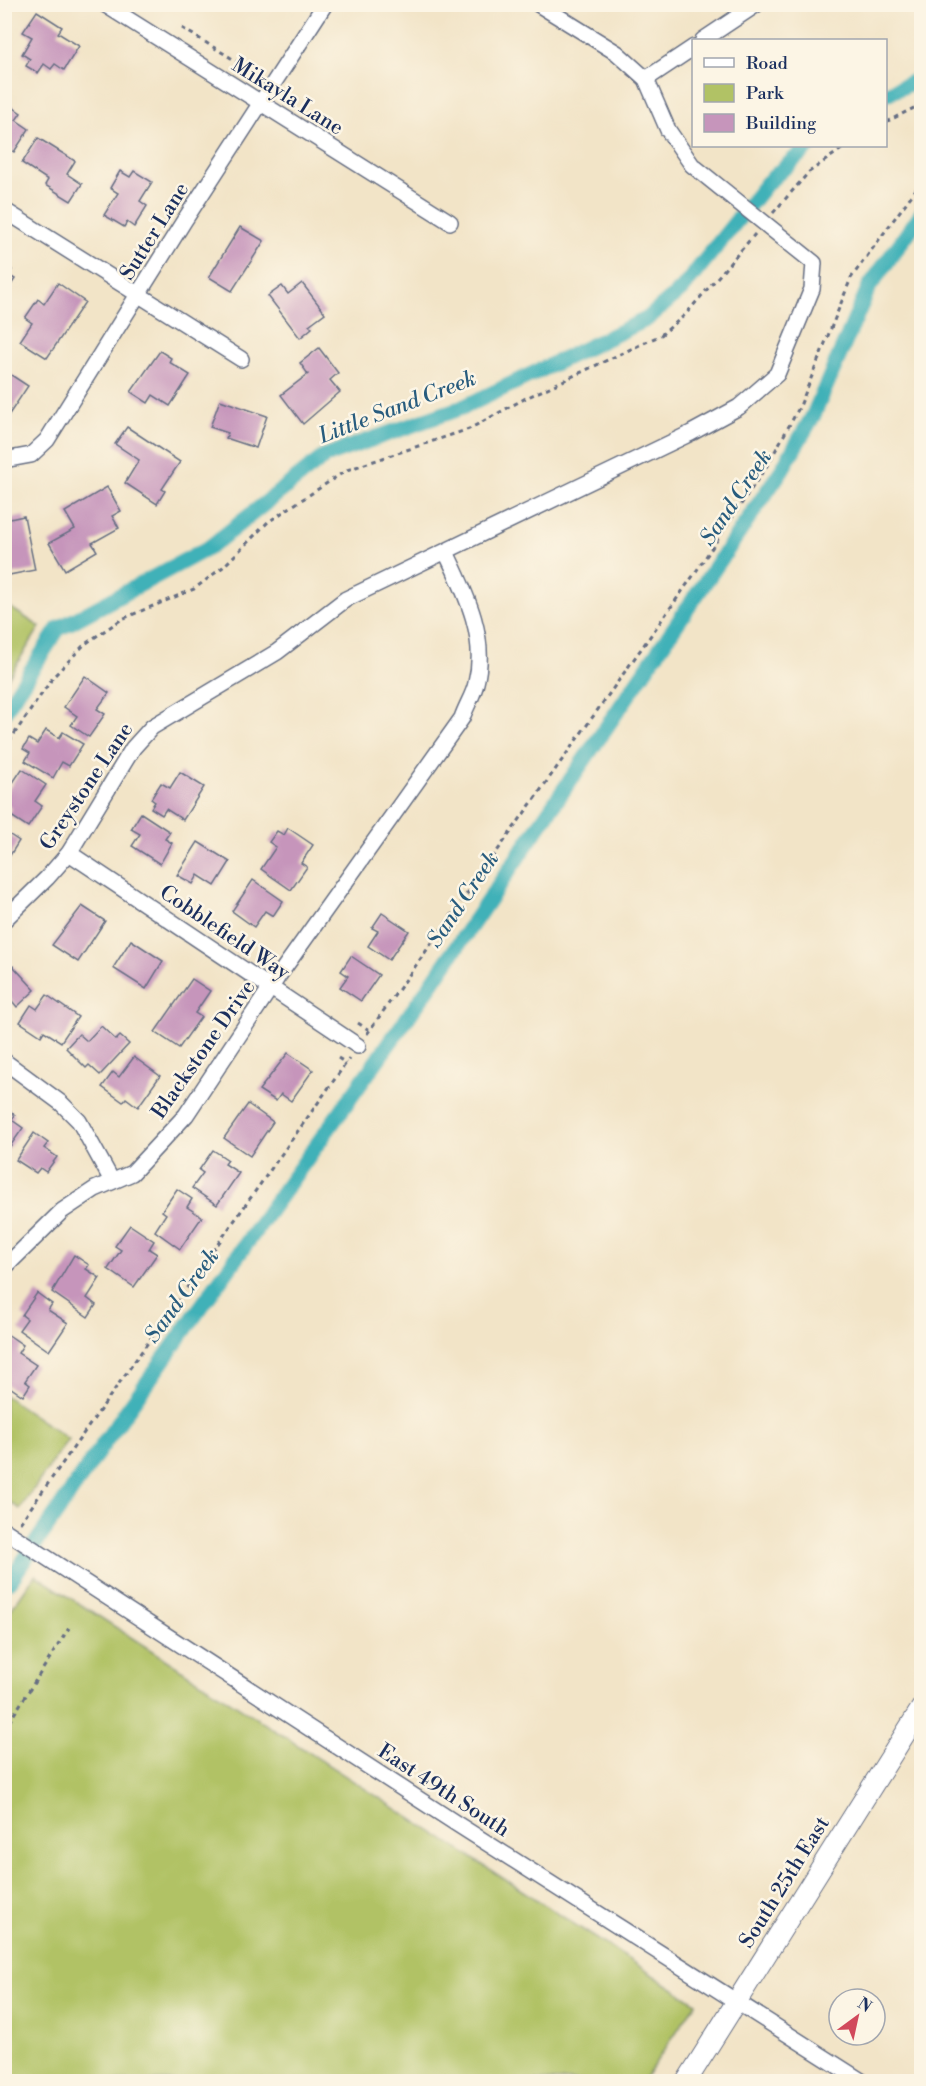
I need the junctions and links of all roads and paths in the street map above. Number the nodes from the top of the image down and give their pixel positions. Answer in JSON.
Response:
{"nodes":[{"id":1,"x":104,"y":4,"type":"edge"},
{"id":2,"x":325,"y":4,"type":"edge"},
{"id":3,"x":538,"y":4,"type":"edge"},
{"id":4,"x":757,"y":4,"type":"edge"},
{"id":5,"x":182,"y":28,"type":"dead end"},
{"id":6,"x":704,"y":39,"type":"edge"},
{"id":7,"x":692,"y":48,"type":"edge"},
{"id":8,"x":241,"y":64,"type":"dead end"},
{"id":9,"x":646,"y":79,"type":"junction"},
{"id":10,"x":261,"y":103,"type":"junction"},
{"id":11,"x":921,"y":104,"type":"edge"},
{"id":12,"x":887,"y":121,"type":"edge"},
{"id":13,"x":845,"y":147,"type":"edge"},
{"id":14,"x":921,"y":181,"type":"edge"},
{"id":15,"x":4,"y":210,"type":"edge"},
{"id":16,"x":450,"y":222,"type":"dead end"},
{"id":17,"x":764,"y":223,"type":"junction"},
{"id":18,"x":139,"y":295,"type":"junction"},
{"id":19,"x":241,"y":359,"type":"dead end"},
{"id":20,"x":4,"y":460,"type":"edge"},
{"id":21,"x":446,"y":552,"type":"junction"},
{"id":22,"x":4,"y":749,"type":"edge"},
{"id":23,"x":69,"y":853,"type":"junction"},
{"id":24,"x":4,"y":920,"type":"edge"},
{"id":25,"x":272,"y":987,"type":"junction"},
{"id":26,"x":358,"y":1023,"type":"dead end"},
{"id":27,"x":369,"y":1030,"type":"junction"},
{"id":28,"x":358,"y":1046,"type":"junction"},
{"id":29,"x":338,"y":1058,"type":"dead end"},
{"id":30,"x":4,"y":1061,"type":"edge"},
{"id":31,"x":346,"y":1063,"type":"junction"},
{"id":32,"x":112,"y":1181,"type":"junction"},
{"id":33,"x":4,"y":1268,"type":"edge"},
{"id":34,"x":8,"y":1532,"type":"edge"},
{"id":35,"x":69,"y":1628,"type":"dead end"},
{"id":36,"x":921,"y":1707,"type":"edge"},
{"id":37,"x":9,"y":1722,"type":"dead end"},
{"id":38,"x":738,"y":2001,"type":"junction"},
{"id":39,"x":686,"y":2082,"type":"edge"},
{"id":40,"x":863,"y":2082,"type":"edge"}],
"edges":[{"from":1,"to":10,"type":"street","name":"Mikayla Lane"},
{"from":2,"to":10,"type":"street","name":"Sutter Lane"},
{"from":3,"to":9,"type":"street"},
{"from":4,"to":6,"type":"street"},
{"from":5,"to":8,"type":"path"},
{"from":7,"to":9,"type":"street"},
{"from":9,"to":17,"type":"street"},
{"from":10,"to":16,"type":"street","name":"Mikayla Lane"},
{"from":10,"to":18,"type":"street","name":"Sutter Lane"},
{"from":11,"to":12,"type":"path"},
{"from":13,"to":17,"type":"path"},
{"from":14,"to":27,"type":"path"},
{"from":15,"to":18,"type":"street"},
{"from":17,"to":21,"type":"street","name":"Greystone Lane"},
{"from":17,"to":22,"type":"path"},
{"from":18,"to":19,"type":"street"},
{"from":18,"to":20,"type":"street","name":"Sutter Lane"},
{"from":21,"to":23,"type":"street","name":"Greystone Lane"},
{"from":21,"to":25,"type":"street","name":"Blackstone Drive"},
{"from":23,"to":24,"type":"street","name":"Greystone Lane"},
{"from":23,"to":25,"type":"street","name":"Cobblefield Way"},
{"from":25,"to":28,"type":"street","name":"Cobblefield Way"},
{"from":25,"to":32,"type":"street","name":"Blackstone Drive"},
{"from":26,"to":27,"type":"path"},
{"from":27,"to":28,"type":"path"},
{"from":28,"to":31,"type":"path"},
{"from":29,"to":31,"type":"path"},
{"from":30,"to":32,"type":"street"},
{"from":31,"to":34,"type":"path"},
{"from":32,"to":33,"type":"street","name":"Blackstone Drive"},
{"from":34,"to":38,"type":"street","name":"East 49th South"},
{"from":35,"to":37,"type":"path"},
{"from":36,"to":38,"type":"main road","name":"South 25th East"},
{"from":38,"to":39,"type":"main road","name":"South 25th East"},
{"from":38,"to":40,"type":"street","name":"East 49th South"}]}
